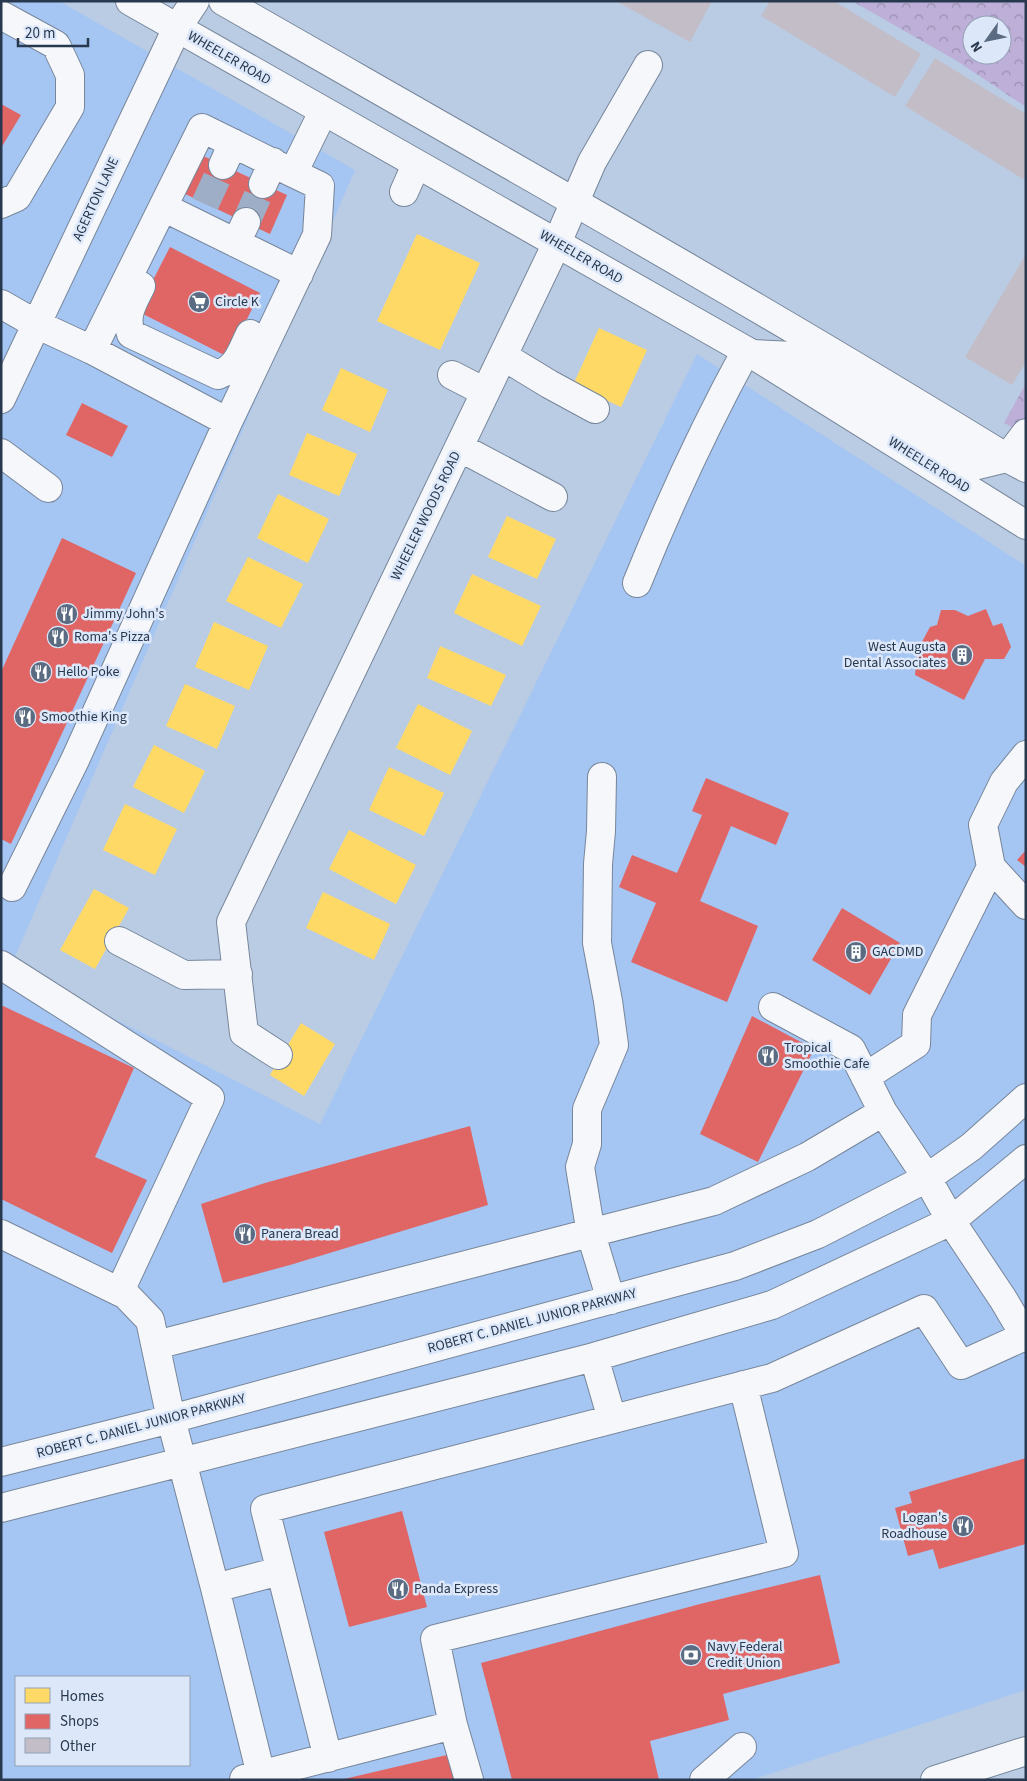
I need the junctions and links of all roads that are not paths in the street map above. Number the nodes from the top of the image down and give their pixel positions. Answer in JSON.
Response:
{"nodes":[{"id":1,"x":130,"y":1,"type":"edge"},
{"id":2,"x":195,"y":1,"type":"edge"},
{"id":3,"x":223,"y":1,"type":"edge"},
{"id":4,"x":1,"y":15,"type":"edge"},
{"id":5,"x":177,"y":28,"type":"junction"},
{"id":6,"x":648,"y":65,"type":"dead end"},
{"id":7,"x":323,"y":112,"type":"junction"},
{"id":8,"x":416,"y":165,"type":"junction"},
{"id":9,"x":276,"y":173,"type":"junction"},
{"id":10,"x":404,"y":192,"type":"dead end"},
{"id":11,"x":6,"y":197,"type":"edge"},
{"id":12,"x":575,"y":201,"type":"junction"},
{"id":13,"x":159,"y":215,"type":"junction"},
{"id":14,"x":557,"y":243,"type":"junction"},
{"id":15,"x":295,"y":282,"type":"junction"},
{"id":16,"x":1,"y":304,"type":"edge"},
{"id":17,"x":36,"y":324,"type":"junction"},
{"id":18,"x":92,"y":350,"type":"junction"},
{"id":19,"x":749,"y":352,"type":"junction"},
{"id":20,"x":503,"y":356,"type":"junction"},
{"id":21,"x":452,"y":375,"type":"dead end"},
{"id":22,"x":485,"y":392,"type":"junction"},
{"id":23,"x":1,"y":399,"type":"edge"},
{"id":24,"x":595,"y":408,"type":"dead end"},
{"id":25,"x":228,"y":422,"type":"junction"},
{"id":26,"x":1026,"y":433,"type":"edge"},
{"id":27,"x":459,"y":447,"type":"junction"},
{"id":28,"x":1,"y":454,"type":"edge"},
{"id":29,"x":1016,"y":463,"type":"edge"},
{"id":30,"x":48,"y":488,"type":"dead end"},
{"id":31,"x":553,"y":497,"type":"dead end"},
{"id":32,"x":1026,"y":525,"type":"edge"},
{"id":33,"x":637,"y":583,"type":"dead end"},
{"id":34,"x":1026,"y":755,"type":"edge"},
{"id":35,"x":602,"y":777,"type":"dead end"},
{"id":36,"x":991,"y":867,"type":"junction"},
{"id":37,"x":12,"y":887,"type":"dead end"},
{"id":38,"x":1026,"y":905,"type":"edge"},
{"id":39,"x":119,"y":941,"type":"dead end"},
{"id":40,"x":1,"y":965,"type":"edge"},
{"id":41,"x":238,"y":974,"type":"junction"},
{"id":42,"x":773,"y":1007,"type":"dead end"},
{"id":43,"x":278,"y":1055,"type":"dead end"},
{"id":44,"x":865,"y":1077,"type":"junction"},
{"id":45,"x":1026,"y":1098,"type":"edge"},
{"id":46,"x":883,"y":1112,"type":"junction"},
{"id":47,"x":1026,"y":1159,"type":"edge"},
{"id":48,"x":927,"y":1178,"type":"junction"},
{"id":49,"x":951,"y":1221,"type":"junction"},
{"id":50,"x":1,"y":1234,"type":"edge"},
{"id":51,"x":591,"y":1234,"type":"junction"},
{"id":52,"x":120,"y":1292,"type":"junction"},
{"id":53,"x":611,"y":1300,"type":"junction"},
{"id":54,"x":1025,"y":1337,"type":"edge"},
{"id":55,"x":156,"y":1344,"type":"junction"},
{"id":56,"x":594,"y":1357,"type":"junction"},
{"id":57,"x":743,"y":1385,"type":"junction"},
{"id":58,"x":171,"y":1419,"type":"junction"},
{"id":59,"x":612,"y":1419,"type":"junction"},
{"id":60,"x":1,"y":1462,"type":"edge"},
{"id":61,"x":183,"y":1462,"type":"junction"},
{"id":62,"x":1,"y":1508,"type":"edge"},
{"id":63,"x":280,"y":1570,"type":"junction"},
{"id":64,"x":215,"y":1588,"type":"junction"},
{"id":65,"x":453,"y":1725,"type":"junction"},
{"id":66,"x":742,"y":1747,"type":"dead end"},
{"id":67,"x":1026,"y":1751,"type":"edge"},
{"id":68,"x":328,"y":1758,"type":"junction"},
{"id":69,"x":252,"y":1777,"type":"edge"},
{"id":70,"x":469,"y":1780,"type":"edge"},
{"id":71,"x":704,"y":1780,"type":"edge"},
{"id":72,"x":935,"y":1780,"type":"edge"}],
"edges":[{"from":1,"to":5,"type":"main road","name":"WHEELER ROAD"},
{"from":2,"to":5,"type":"main road","name":"AGERTON LANE"},
{"from":3,"to":12,"type":"main road"},
{"from":4,"to":11,"type":"main road"},
{"from":5,"to":7,"type":"main road","name":"WHEELER ROAD"},
{"from":5,"to":17,"type":"main road","name":"AGERTON LANE"},
{"from":6,"to":12,"type":"main road","name":"WHEELER WOODS ROAD"},
{"from":7,"to":8,"type":"main road","name":"WHEELER ROAD"},
{"from":7,"to":9,"type":"main road"},
{"from":8,"to":10,"type":"main road"},
{"from":8,"to":14,"type":"main road","name":"WHEELER ROAD"},
{"from":9,"to":13,"type":"main road"},
{"from":9,"to":15,"type":"main road"},
{"from":12,"to":14,"type":"main road","name":"WHEELER WOODS ROAD"},
{"from":12,"to":29,"type":"main road"},
{"from":13,"to":15,"type":"main road"},
{"from":13,"to":15,"type":"main road"},
{"from":13,"to":18,"type":"main road"},
{"from":14,"to":19,"type":"main road","name":"WHEELER ROAD"},
{"from":14,"to":20,"type":"main road","name":"WHEELER WOODS ROAD"},
{"from":15,"to":25,"type":"main road"},
{"from":16,"to":17,"type":"main road"},
{"from":17,"to":18,"type":"main road"},
{"from":17,"to":23,"type":"main road","name":"AGERTON LANE"},
{"from":18,"to":25,"type":"main road"},
{"from":19,"to":29,"type":"main road"},
{"from":19,"to":32,"type":"main road","name":"WHEELER ROAD"},
{"from":19,"to":33,"type":"main road"},
{"from":20,"to":22,"type":"main road","name":"WHEELER WOODS ROAD"},
{"from":20,"to":24,"type":"main road"},
{"from":21,"to":22,"type":"main road"},
{"from":22,"to":27,"type":"main road","name":"WHEELER WOODS ROAD"},
{"from":25,"to":37,"type":"main road"},
{"from":26,"to":29,"type":"main road"},
{"from":27,"to":31,"type":"main road"},
{"from":27,"to":41,"type":"main road","name":"WHEELER WOODS ROAD"},
{"from":28,"to":30,"type":"main road"},
{"from":34,"to":36,"type":"main road"},
{"from":35,"to":51,"type":"main road"},
{"from":36,"to":38,"type":"main road"},
{"from":36,"to":44,"type":"main road"},
{"from":39,"to":41,"type":"main road"},
{"from":40,"to":52,"type":"main road"},
{"from":41,"to":43,"type":"main road","name":"WHEELER WOODS ROAD"},
{"from":42,"to":44,"type":"main road"},
{"from":44,"to":46,"type":"main road"},
{"from":45,"to":48,"type":"main road","name":"ROBERT C. DANIEL JUNIOR PARKWAY"},
{"from":46,"to":48,"type":"main road"},
{"from":46,"to":51,"type":"main road"},
{"from":47,"to":49,"type":"main road"},
{"from":48,"to":49,"type":"main road"},
{"from":48,"to":53,"type":"main road","name":"ROBERT C. DANIEL JUNIOR PARKWAY"},
{"from":49,"to":54,"type":"main road"},
{"from":49,"to":56,"type":"main road"},
{"from":50,"to":52,"type":"main road"},
{"from":51,"to":53,"type":"main road"},
{"from":51,"to":55,"type":"main road"},
{"from":52,"to":55,"type":"main road"},
{"from":53,"to":58,"type":"main road","name":"ROBERT C. DANIEL JUNIOR PARKWAY"},
{"from":54,"to":57,"type":"main road"},
{"from":55,"to":58,"type":"main road"},
{"from":56,"to":59,"type":"main road"},
{"from":56,"to":61,"type":"main road"},
{"from":57,"to":59,"type":"main road"},
{"from":57,"to":65,"type":"main road"},
{"from":58,"to":60,"type":"main road","name":"ROBERT C. DANIEL JUNIOR PARKWAY"},
{"from":58,"to":61,"type":"main road"},
{"from":59,"to":63,"type":"main road"},
{"from":61,"to":62,"type":"main road"},
{"from":61,"to":64,"type":"main road"},
{"from":63,"to":64,"type":"main road"},
{"from":63,"to":68,"type":"main road"},
{"from":64,"to":69,"type":"main road"},
{"from":65,"to":68,"type":"main road"},
{"from":65,"to":70,"type":"main road"},
{"from":66,"to":71,"type":"main road"},
{"from":67,"to":72,"type":"main road"},
{"from":68,"to":69,"type":"main road"}]}
